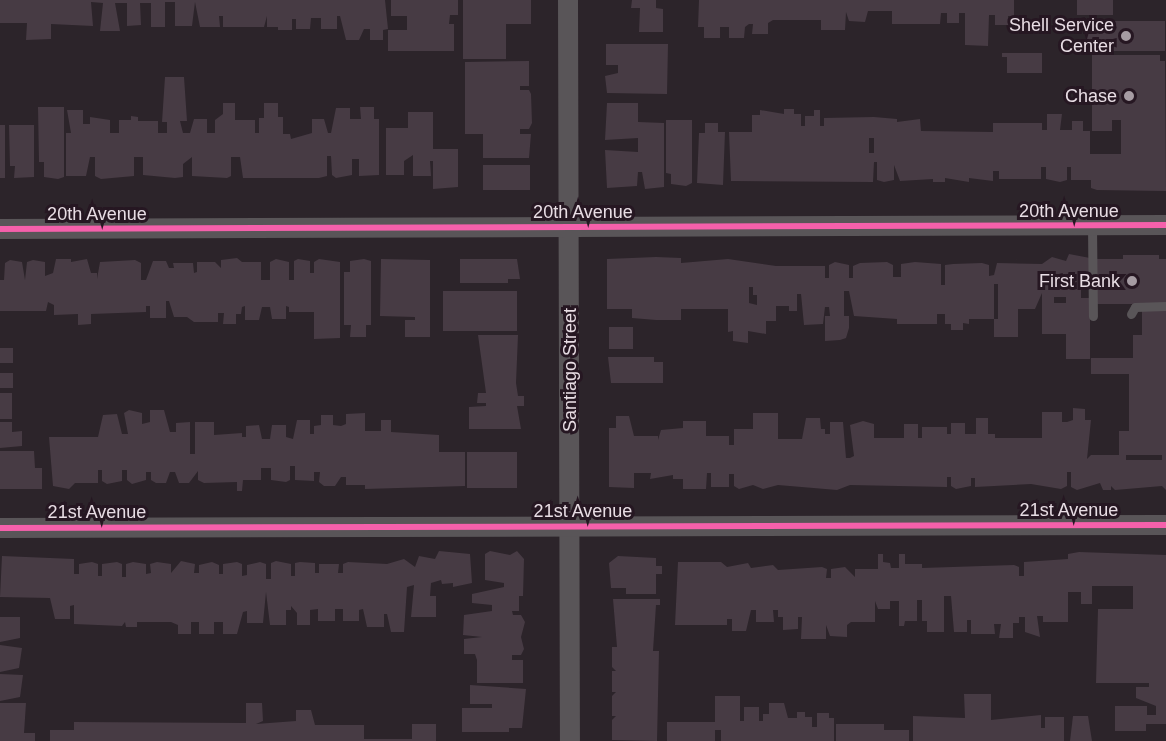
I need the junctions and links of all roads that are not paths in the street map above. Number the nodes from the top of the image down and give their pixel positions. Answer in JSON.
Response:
{"nodes":[{"id":1,"x":568,"y":0,"type":"edge"},
{"id":2,"x":1166,"y":225,"type":"edge"},
{"id":3,"x":1092,"y":226,"type":"junction"},
{"id":4,"x":569,"y":227,"type":"junction"},
{"id":5,"x":0,"y":229,"type":"edge"},
{"id":6,"x":1166,"y":306,"type":"edge"},
{"id":7,"x":1131,"y":314,"type":"dead end"},
{"id":8,"x":1094,"y":316,"type":"dead end"},
{"id":9,"x":1166,"y":525,"type":"edge"},
{"id":10,"x":570,"y":526,"type":"junction"},
{"id":11,"x":0,"y":528,"type":"edge"},
{"id":12,"x":570,"y":741,"type":"edge"}],
"edges":[{"from":1,"to":4,"type":"street","name":"Santiago Street"},
{"from":2,"to":3,"type":"street","name":"20th Avenue"},
{"from":3,"to":4,"type":"street","name":"20th Avenue"},
{"from":3,"to":8,"type":"lane"},
{"from":4,"to":5,"type":"street","name":"20th Avenue"},
{"from":4,"to":10,"type":"street","name":"Santiago Street"},
{"from":6,"to":7,"type":"lane"},
{"from":9,"to":10,"type":"street","name":"21st Avenue"},
{"from":10,"to":11,"type":"street","name":"21st Avenue"},
{"from":10,"to":12,"type":"street","name":"Santiago Street"}]}
